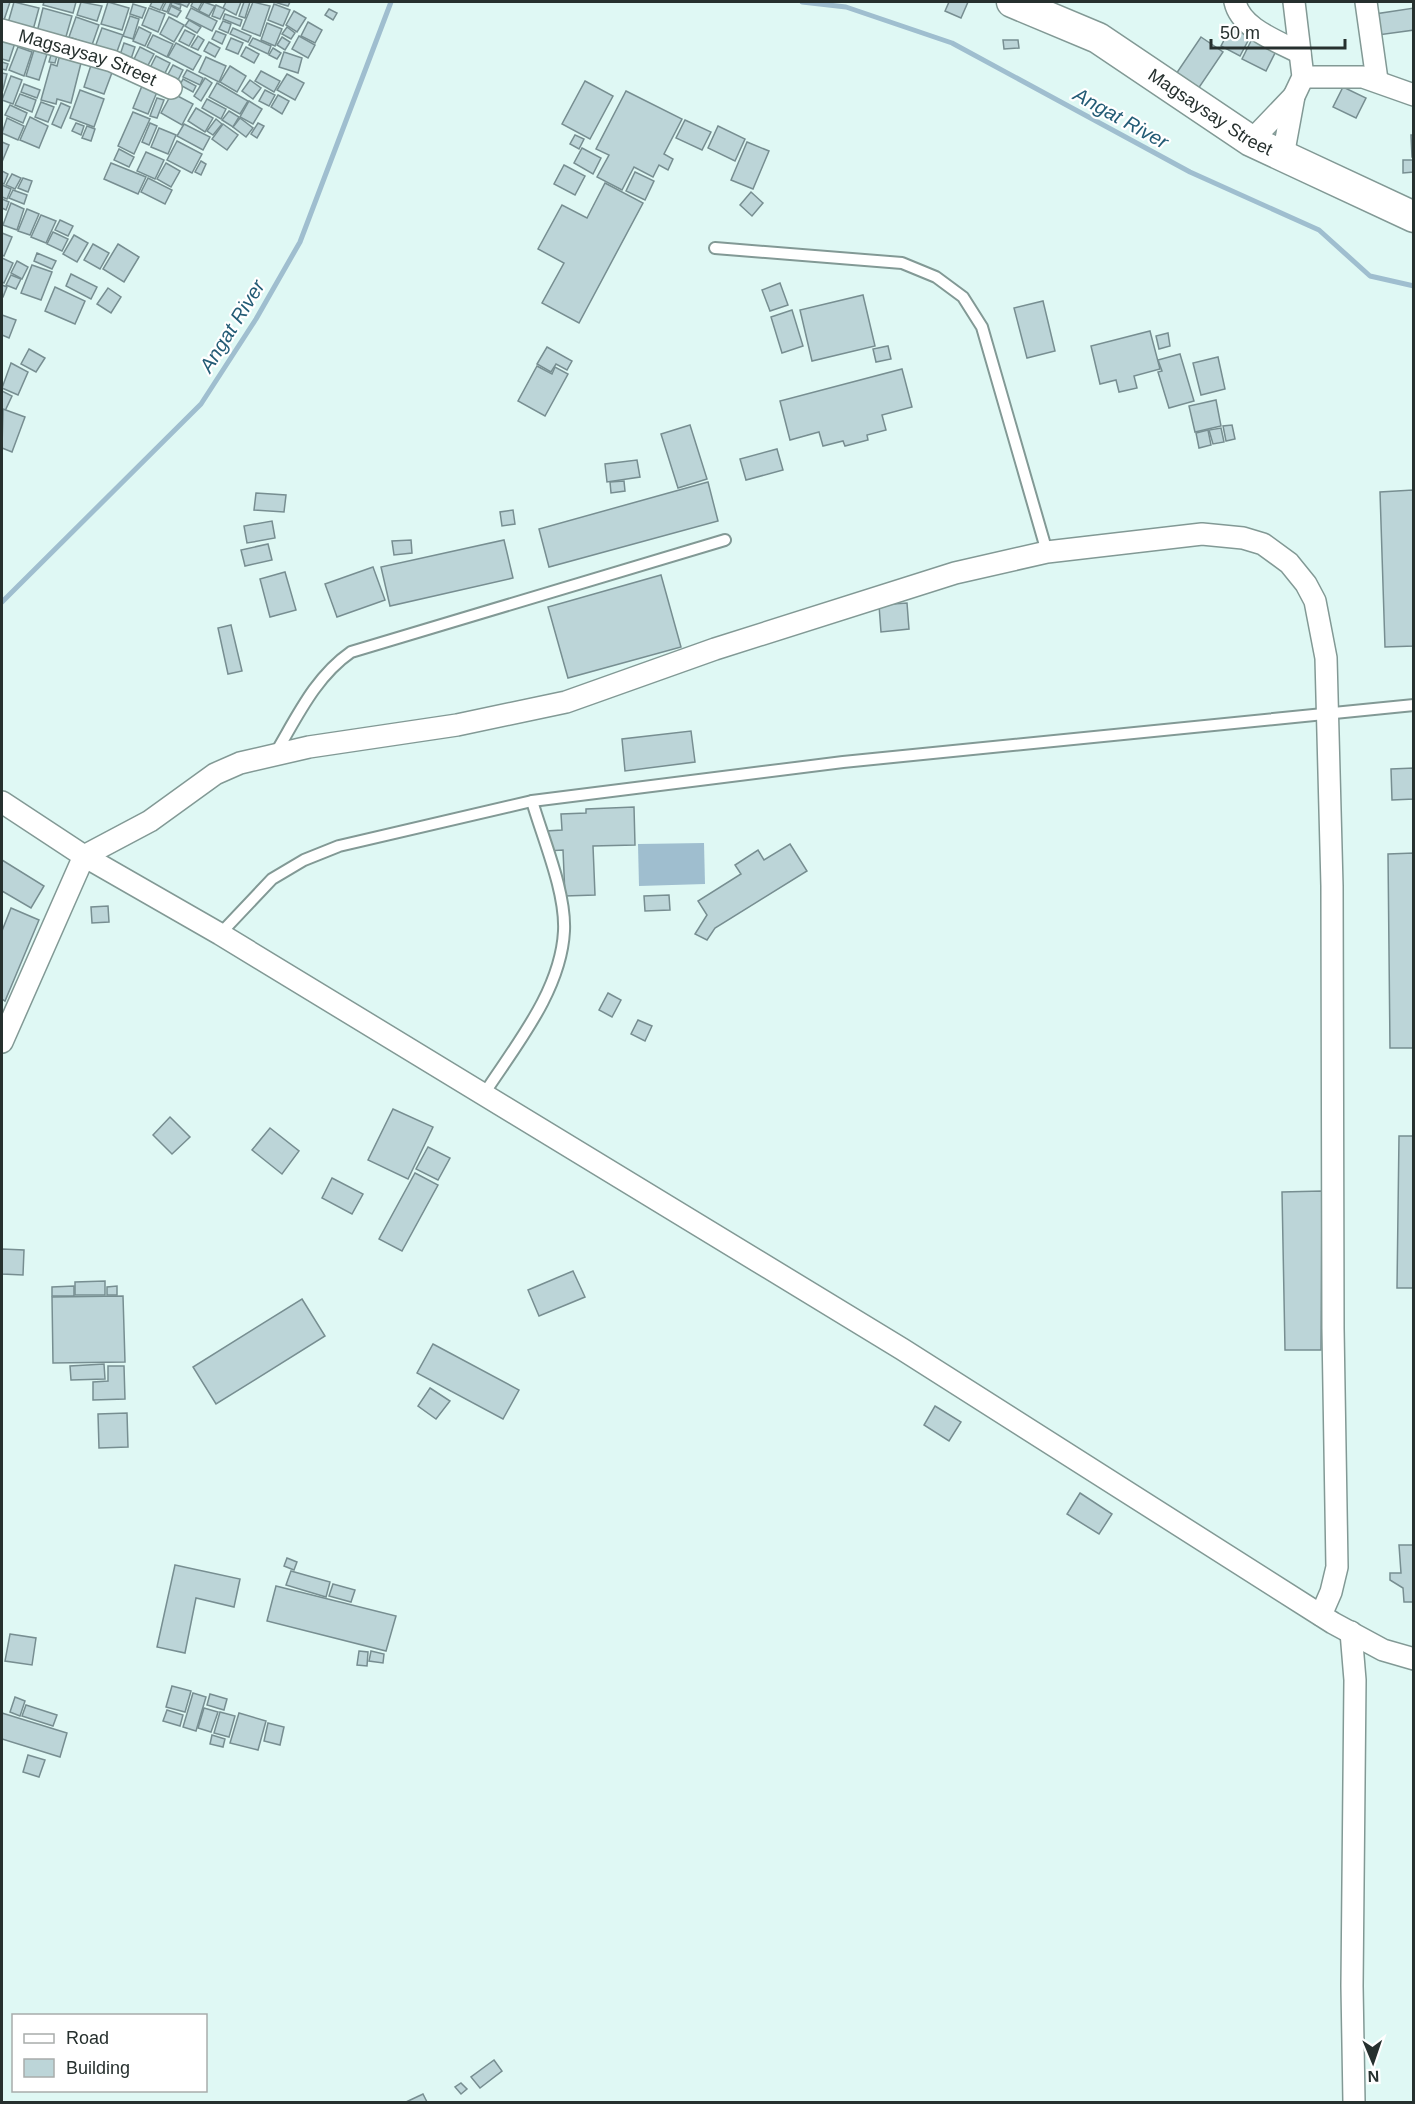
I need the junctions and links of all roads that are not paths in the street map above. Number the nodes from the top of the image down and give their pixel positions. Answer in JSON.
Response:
{"nodes":[{"id":1,"x":1012,"y":2,"type":"edge"},
{"id":2,"x":1235,"y":2,"type":"edge"},
{"id":3,"x":1294,"y":2,"type":"edge"},
{"id":4,"x":1366,"y":2,"type":"edge"},
{"id":5,"x":2,"y":30,"type":"edge"},
{"id":6,"x":1300,"y":53,"type":"junction"},
{"id":7,"x":1377,"y":80,"type":"junction"},
{"id":8,"x":1298,"y":87,"type":"junction"},
{"id":9,"x":171,"y":88,"type":"dead end"},
{"id":10,"x":1413,"y":95,"type":"edge"},
{"id":11,"x":1251,"y":141,"type":"junction"},
{"id":12,"x":1283,"y":156,"type":"junction"},
{"id":13,"x":1409,"y":209,"type":"edge"},
{"id":14,"x":715,"y":248,"type":"dead end"},
{"id":15,"x":725,"y":540,"type":"dead end"},
{"id":16,"x":1047,"y":552,"type":"junction"},
{"id":17,"x":1413,"y":705,"type":"edge"},
{"id":18,"x":1327,"y":714,"type":"junction"},
{"id":19,"x":275,"y":754,"type":"junction"},
{"id":20,"x":532,"y":801,"type":"junction"},
{"id":21,"x":2,"y":802,"type":"edge"},
{"id":22,"x":84,"y":856,"type":"junction"},
{"id":23,"x":220,"y":934,"type":"junction"},
{"id":24,"x":2,"y":1042,"type":"edge"},
{"id":25,"x":483,"y":1094,"type":"junction"},
{"id":26,"x":1321,"y":1615,"type":"junction"},
{"id":27,"x":1351,"y":1632,"type":"junction"},
{"id":28,"x":1413,"y":1659,"type":"edge"},
{"id":29,"x":1354,"y":2103,"type":"edge"}],
"edges":[{"from":1,"to":11,"type":"street","name":"Magsaysay Street"},
{"from":2,"to":6,"type":"street"},
{"from":3,"to":6,"type":"street"},
{"from":4,"to":7,"type":"street"},
{"from":5,"to":9,"type":"street","name":"Magsaysay Street"},
{"from":6,"to":8,"type":"street"},
{"from":7,"to":8,"type":"street"},
{"from":7,"to":10,"type":"street"},
{"from":8,"to":11,"type":"street"},
{"from":8,"to":12,"type":"street"},
{"from":11,"to":12,"type":"street","name":"Magsaysay Street"},
{"from":12,"to":13,"type":"street","name":"Magsaysay Street"},
{"from":14,"to":16,"type":"lane"},
{"from":15,"to":19,"type":"lane"},
{"from":16,"to":18,"type":"street"},
{"from":16,"to":19,"type":"street"},
{"from":17,"to":18,"type":"lane"},
{"from":18,"to":20,"type":"lane"},
{"from":18,"to":26,"type":"street"},
{"from":19,"to":22,"type":"street"},
{"from":20,"to":23,"type":"lane"},
{"from":20,"to":25,"type":"lane"},
{"from":21,"to":22,"type":"street"},
{"from":22,"to":23,"type":"street"},
{"from":22,"to":24,"type":"street"},
{"from":23,"to":25,"type":"street"},
{"from":25,"to":26,"type":"street"},
{"from":26,"to":27,"type":"street"},
{"from":27,"to":28,"type":"street"},
{"from":27,"to":29,"type":"street"}]}
